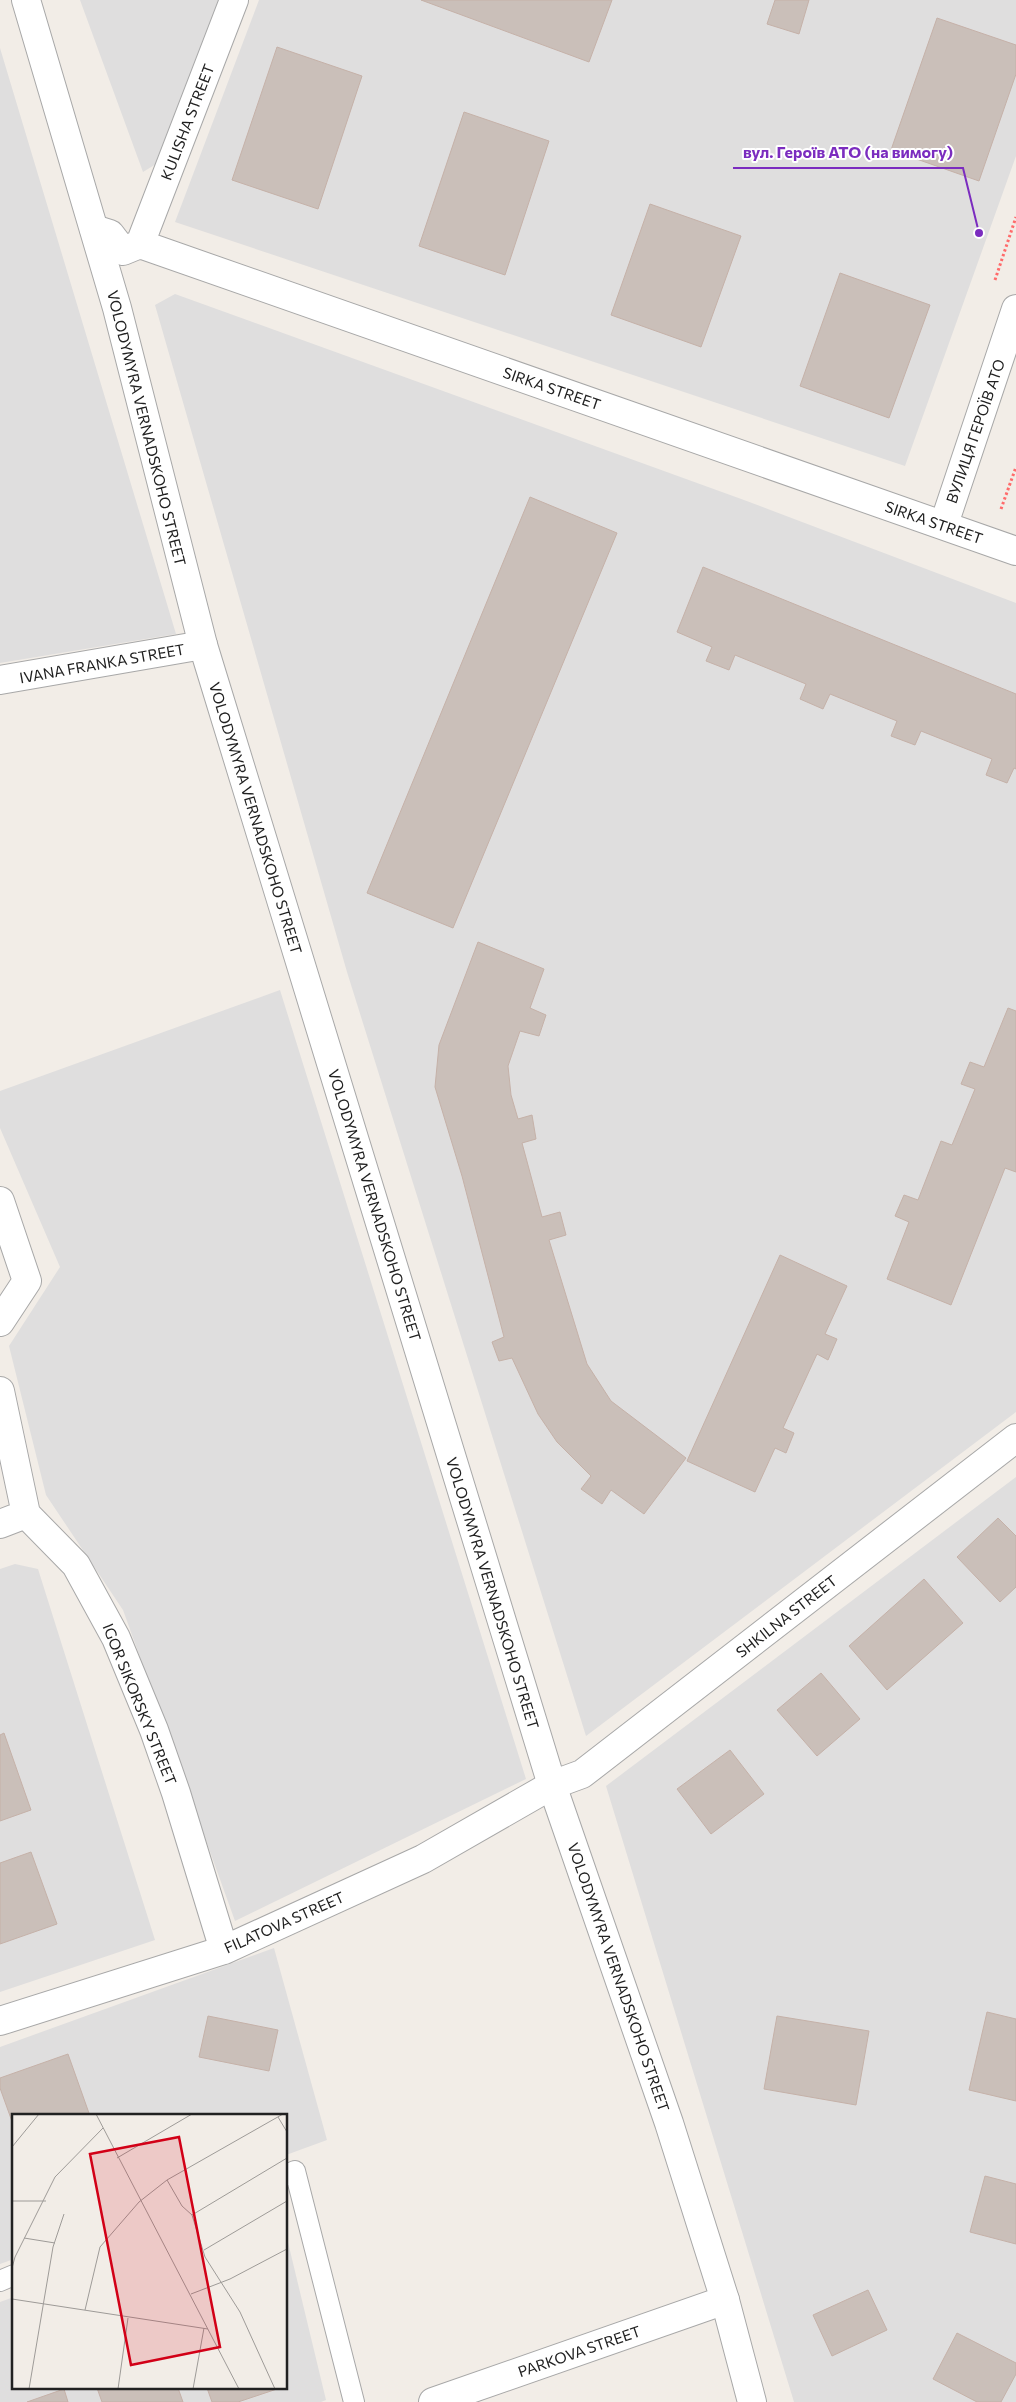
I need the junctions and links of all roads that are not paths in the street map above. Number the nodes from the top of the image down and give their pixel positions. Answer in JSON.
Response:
{"nodes":[{"id":1,"x":26,"y":0,"type":"edge"},
{"id":2,"x":234,"y":0,"type":"edge"},
{"id":3,"x":94,"y":229,"type":"junction"},
{"id":4,"x":140,"y":244,"type":"junction"},
{"id":5,"x":1016,"y":309,"type":"edge"},
{"id":6,"x":944,"y":524,"type":"junction"},
{"id":7,"x":1016,"y":551,"type":"edge"},
{"id":8,"x":203,"y":645,"type":"junction"},
{"id":9,"x":0,"y":680,"type":"edge"},
{"id":10,"x":0,"y":1201,"type":"edge"},
{"id":11,"x":0,"y":1322,"type":"edge"},
{"id":12,"x":0,"y":1392,"type":"edge"},
{"id":13,"x":1016,"y":1438,"type":"edge"},
{"id":14,"x":26,"y":1514,"type":"junction"},
{"id":15,"x":0,"y":1524,"type":"edge"},
{"id":16,"x":552,"y":1785,"type":"junction"},
{"id":17,"x":224,"y":1950,"type":"junction"},
{"id":18,"x":0,"y":2021,"type":"edge"},
{"id":19,"x":288,"y":2174,"type":"edge"},
{"id":20,"x":12,"y":2276,"type":"edge"},
{"id":21,"x":0,"y":2280,"type":"edge"},
{"id":22,"x":725,"y":2300,"type":"junction"},
{"id":23,"x":354,"y":2402,"type":"edge"},
{"id":24,"x":433,"y":2402,"type":"edge"},
{"id":25,"x":752,"y":2402,"type":"edge"}],
"edges":[{"from":1,"to":3,"type":"street","name":"VOLODYMYRA VERNADSKOHO STREET"},
{"from":2,"to":4,"type":"street","name":"KULISHA STREET"},
{"from":3,"to":4,"type":"street","name":"SIRKA STREET"},
{"from":3,"to":8,"type":"street","name":"VOLODYMYRA VERNADSKOHO STREET"},
{"from":4,"to":6,"type":"street","name":"SIRKA STREET"},
{"from":5,"to":6,"type":"street","name":"ВУЛИЦЯ ГЕРОЇВ АТО"},
{"from":6,"to":7,"type":"street","name":"SIRKA STREET"},
{"from":8,"to":9,"type":"street","name":"IVANA FRANKA STREET"},
{"from":8,"to":16,"type":"street","name":"VOLODYMYRA VERNADSKOHO STREET"},
{"from":10,"to":11,"type":"street"},
{"from":12,"to":14,"type":"street"},
{"from":13,"to":16,"type":"street","name":"SHKILNA STREET"},
{"from":14,"to":15,"type":"street"},
{"from":14,"to":17,"type":"street","name":"IGOR SIKORSKY STREET"},
{"from":16,"to":17,"type":"street","name":"FILATOVA STREET"},
{"from":16,"to":22,"type":"street","name":"VOLODYMYRA VERNADSKOHO STREET"},
{"from":17,"to":18,"type":"street","name":"FILATOVA STREET"},
{"from":19,"to":23,"type":"lane"},
{"from":20,"to":21,"type":"lane"},
{"from":22,"to":24,"type":"street","name":"PARKOVA STREET"},
{"from":22,"to":25,"type":"street","name":"VOLODYMYRA VERNADSKOHO STREET"}]}
